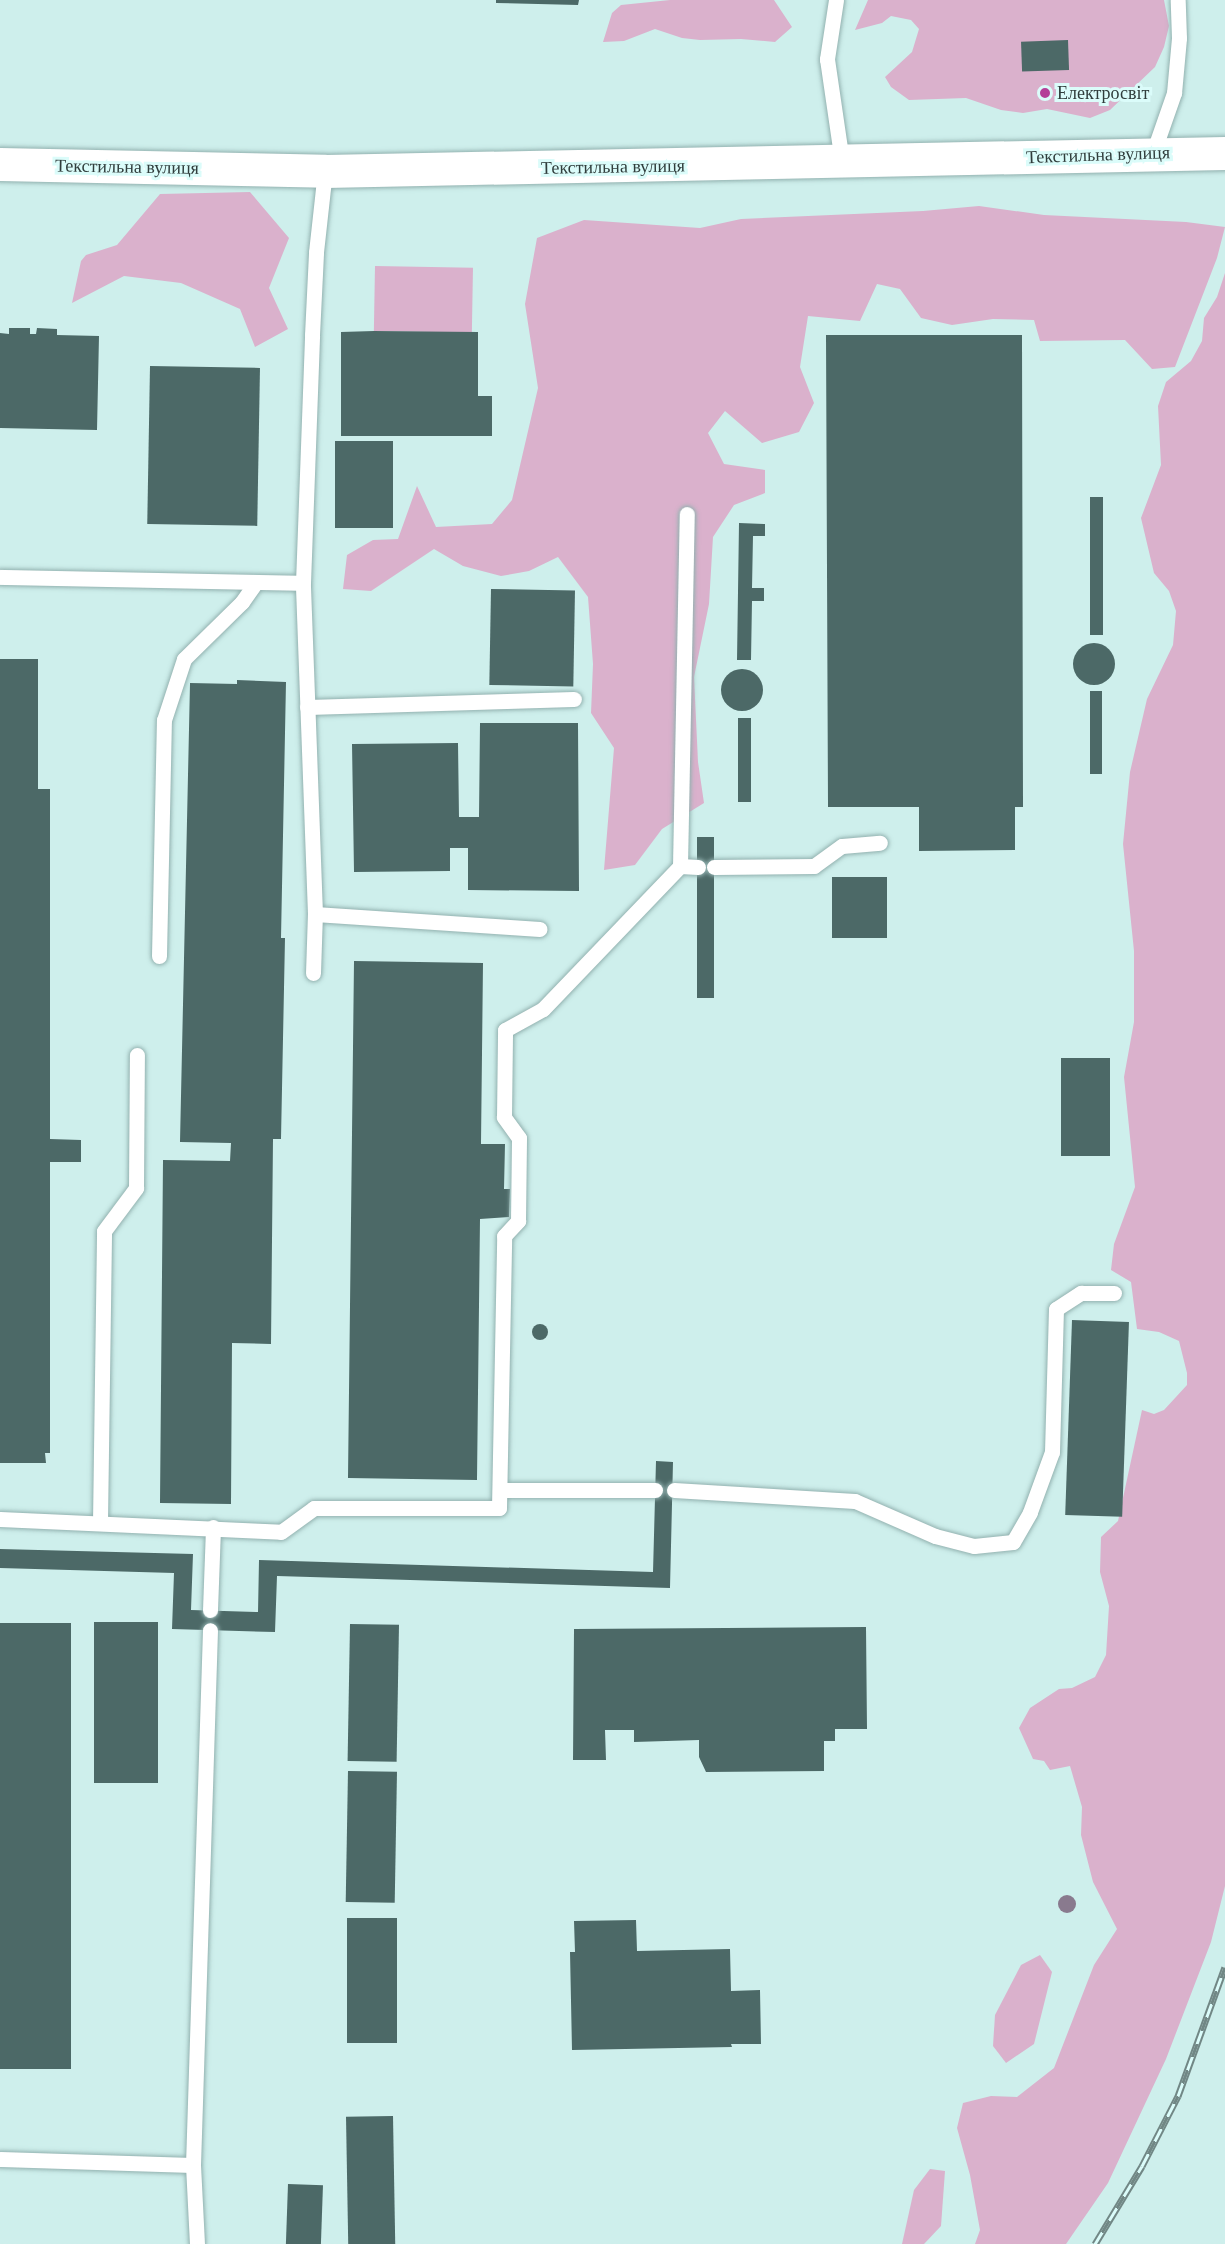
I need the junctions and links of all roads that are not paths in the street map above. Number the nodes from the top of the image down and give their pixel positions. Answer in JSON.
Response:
{"nodes":[{"id":1,"x":836,"y":0,"type":"edge"},
{"id":2,"x":1178,"y":0,"type":"edge"},
{"id":3,"x":1153,"y":153,"type":"junction"},
{"id":4,"x":1225,"y":153,"type":"edge"},
{"id":5,"x":842,"y":162,"type":"junction"},
{"id":6,"x":0,"y":164,"type":"edge"},
{"id":7,"x":325,"y":171,"type":"junction"},
{"id":8,"x":687,"y":514,"type":"dead end"},
{"id":9,"x":0,"y":577,"type":"edge"},
{"id":10,"x":256,"y":582,"type":"junction"},
{"id":11,"x":303,"y":583,"type":"junction"},
{"id":12,"x":574,"y":699,"type":"dead end"},
{"id":13,"x":307,"y":707,"type":"junction"},
{"id":14,"x":880,"y":843,"type":"dead end"},
{"id":15,"x":680,"y":866,"type":"junction"},
{"id":16,"x":698,"y":867,"type":"dead end"},
{"id":17,"x":714,"y":867,"type":"dead end"},
{"id":18,"x":315,"y":914,"type":"junction"},
{"id":19,"x":540,"y":928,"type":"dead end"},
{"id":20,"x":159,"y":956,"type":"dead end"},
{"id":21,"x":313,"y":973,"type":"dead end"},
{"id":22,"x":137,"y":1055,"type":"dead end"},
{"id":23,"x":1114,"y":1293,"type":"dead end"},
{"id":24,"x":500,"y":1490,"type":"junction"},
{"id":25,"x":655,"y":1490,"type":"dead end"},
{"id":26,"x":674,"y":1490,"type":"dead end"},
{"id":27,"x":0,"y":1519,"type":"edge"},
{"id":28,"x":100,"y":1522,"type":"junction"},
{"id":29,"x":213,"y":1527,"type":"junction"},
{"id":30,"x":210,"y":1610,"type":"dead end"},
{"id":31,"x":210,"y":1630,"type":"dead end"},
{"id":32,"x":0,"y":2159,"type":"edge"},
{"id":33,"x":193,"y":2165,"type":"junction"},
{"id":34,"x":197,"y":2244,"type":"edge"}],
"edges":[{"from":1,"to":5,"type":"lane"},
{"from":2,"to":3,"type":"lane"},
{"from":3,"to":4,"type":"street","name":"Текстильна вулиця"},
{"from":3,"to":5,"type":"street","name":"Текстильна вулиця"},
{"from":5,"to":7,"type":"street","name":"Текстильна вулиця"},
{"from":6,"to":7,"type":"street","name":"Текстильна вулиця"},
{"from":7,"to":11,"type":"lane"},
{"from":8,"to":15,"type":"lane"},
{"from":9,"to":10,"type":"lane"},
{"from":10,"to":11,"type":"lane"},
{"from":10,"to":20,"type":"lane"},
{"from":11,"to":13,"type":"lane"},
{"from":12,"to":13,"type":"lane"},
{"from":13,"to":18,"type":"lane"},
{"from":14,"to":17,"type":"lane"},
{"from":15,"to":16,"type":"lane"},
{"from":15,"to":24,"type":"lane"},
{"from":18,"to":19,"type":"lane"},
{"from":18,"to":21,"type":"lane"},
{"from":22,"to":28,"type":"lane"},
{"from":23,"to":26,"type":"lane"},
{"from":24,"to":25,"type":"lane"},
{"from":24,"to":29,"type":"lane"},
{"from":27,"to":28,"type":"lane"},
{"from":28,"to":29,"type":"lane"},
{"from":29,"to":30,"type":"lane"},
{"from":31,"to":33,"type":"lane"},
{"from":32,"to":33,"type":"lane"},
{"from":33,"to":34,"type":"lane"}]}
